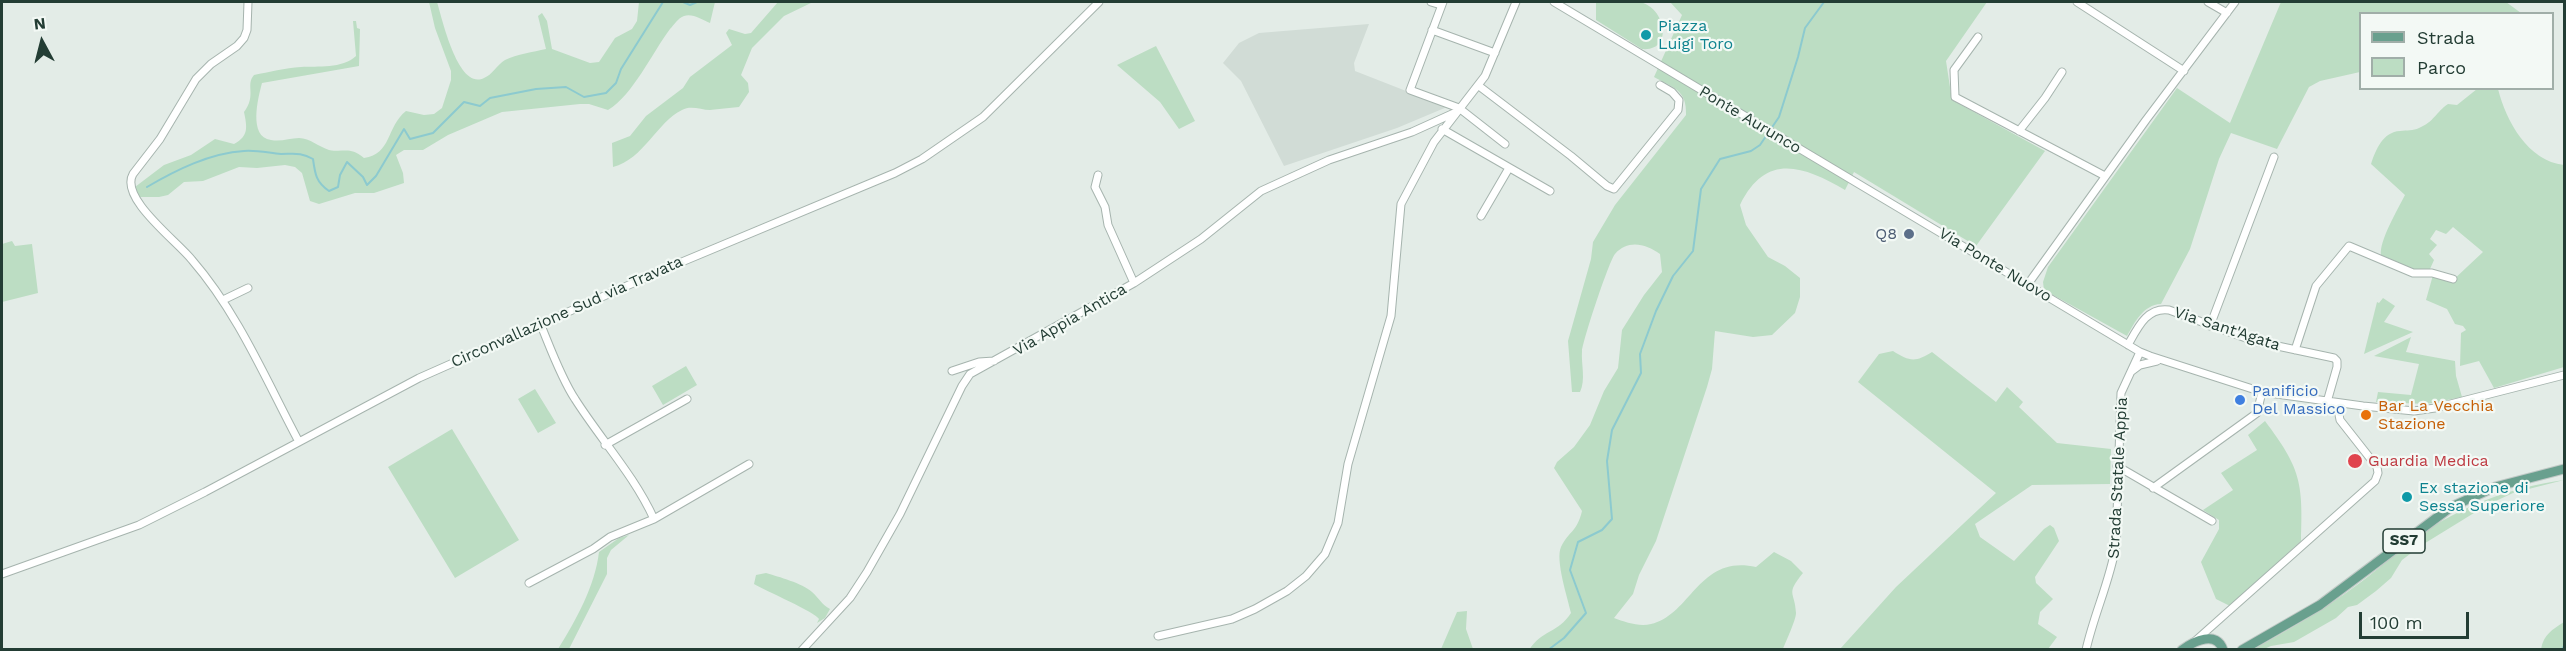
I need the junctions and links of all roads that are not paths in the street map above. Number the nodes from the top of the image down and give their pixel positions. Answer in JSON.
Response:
{"nodes":[{"id":1,"x":248,"y":2,"type":"edge"},
{"id":2,"x":1099,"y":2,"type":"edge"},
{"id":3,"x":1431,"y":2,"type":"edge"},
{"id":4,"x":1516,"y":2,"type":"edge"},
{"id":5,"x":1554,"y":2,"type":"edge"},
{"id":6,"x":2077,"y":2,"type":"edge"},
{"id":7,"x":2208,"y":2,"type":"edge"},
{"id":8,"x":2235,"y":2,"type":"edge"},
{"id":9,"x":1442,"y":3,"type":"edge"},
{"id":10,"x":2227,"y":13,"type":"junction"},
{"id":11,"x":1432,"y":30,"type":"junction"},
{"id":12,"x":1978,"y":38,"type":"dead end"},
{"id":13,"x":1495,"y":53,"type":"junction"},
{"id":14,"x":2184,"y":71,"type":"junction"},
{"id":15,"x":2062,"y":72,"type":"dead end"},
{"id":16,"x":1660,"y":85,"type":"dead end"},
{"id":17,"x":1479,"y":86,"type":"junction"},
{"id":18,"x":1456,"y":110,"type":"junction"},
{"id":19,"x":1442,"y":129,"type":"junction"},
{"id":20,"x":2019,"y":130,"type":"junction"},
{"id":21,"x":1505,"y":144,"type":"dead end"},
{"id":22,"x":2274,"y":157,"type":"dead end"},
{"id":23,"x":1509,"y":168,"type":"junction"},
{"id":24,"x":1098,"y":175,"type":"dead end"},
{"id":25,"x":2105,"y":176,"type":"junction"},
{"id":26,"x":1850,"y":179,"type":"joint"},
{"id":27,"x":1550,"y":190,"type":"dead end"},
{"id":28,"x":1480,"y":216,"type":"dead end"},
{"id":29,"x":2453,"y":279,"type":"dead end"},
{"id":30,"x":1134,"y":283,"type":"junction"},
{"id":31,"x":2028,"y":284,"type":"junction"},
{"id":32,"x":248,"y":288,"type":"dead end"},
{"id":33,"x":223,"y":300,"type":"junction"},
{"id":34,"x":540,"y":323,"type":"junction"},
{"id":35,"x":2210,"y":326,"type":"junction"},
{"id":36,"x":2128,"y":345,"type":"junction"},
{"id":37,"x":2295,"y":350,"type":"junction"},
{"id":38,"x":2140,"y":352,"type":"junction"},
{"id":39,"x":996,"y":362,"type":"junction"},
{"id":40,"x":2168,"y":362,"type":"junction"},
{"id":41,"x":952,"y":371,"type":"dead end"},
{"id":42,"x":2128,"y":374,"type":"junction"},
{"id":43,"x":2565,"y":375,"type":"edge"},
{"id":44,"x":2262,"y":392,"type":"junction"},
{"id":45,"x":687,"y":399,"type":"dead end"},
{"id":46,"x":2327,"y":402,"type":"junction"},
{"id":47,"x":2337,"y":404,"type":"junction"},
{"id":48,"x":299,"y":442,"type":"junction"},
{"id":49,"x":605,"y":445,"type":"junction"},
{"id":50,"x":748,"y":464,"type":"dead end"},
{"id":51,"x":2117,"y":466,"type":"junction"},
{"id":52,"x":2565,"y":469,"type":"edge"},
{"id":53,"x":2153,"y":488,"type":"junction"},
{"id":54,"x":654,"y":519,"type":"junction"},
{"id":55,"x":2212,"y":521,"type":"dead end"},
{"id":56,"x":2,"y":574,"type":"edge"},
{"id":57,"x":529,"y":583,"type":"dead end"},
{"id":58,"x":2216,"y":623,"type":"junction"},
{"id":59,"x":1158,"y":636,"type":"dead end"},
{"id":60,"x":2256,"y":641,"type":"junction"},
{"id":61,"x":2194,"y":643,"type":"junction"},
{"id":62,"x":2221,"y":646,"type":"edge"},
{"id":63,"x":802,"y":650,"type":"edge"},
{"id":64,"x":2086,"y":650,"type":"edge"},
{"id":65,"x":2182,"y":650,"type":"edge"},
{"id":66,"x":2242,"y":650,"type":"edge"}],
"edges":[{"from":1,"to":33,"type":"street"},
{"from":2,"to":34,"type":"street","name":"Circonvallazione Sud via Travata"},
{"from":3,"to":9,"type":"street"},
{"from":4,"to":13,"type":"street","name":"Via Appia Antica"},
{"from":5,"to":26,"type":"street","name":"Ponte Aurunco"},
{"from":6,"to":14,"type":"street"},
{"from":7,"to":10,"type":"street"},
{"from":8,"to":10,"type":"street"},
{"from":9,"to":11,"type":"street"},
{"from":10,"to":14,"type":"street"},
{"from":11,"to":13,"type":"street"},
{"from":11,"to":18,"type":"street"},
{"from":12,"to":20,"type":"street"},
{"from":13,"to":17,"type":"street","name":"Via Appia Antica"},
{"from":14,"to":25,"type":"street"},
{"from":15,"to":20,"type":"street"},
{"from":16,"to":17,"type":"street"},
{"from":17,"to":18,"type":"street","name":"Via Appia Antica"},
{"from":18,"to":19,"type":"street"},
{"from":18,"to":21,"type":"street"},
{"from":18,"to":30,"type":"street","name":"Via Appia Antica"},
{"from":19,"to":23,"type":"street"},
{"from":19,"to":59,"type":"street"},
{"from":20,"to":25,"type":"street"},
{"from":22,"to":35,"type":"street"},
{"from":23,"to":27,"type":"street"},
{"from":23,"to":28,"type":"street"},
{"from":24,"to":30,"type":"street"},
{"from":25,"to":31,"type":"street"},
{"from":26,"to":31,"type":"street","name":"Via Ponte Nuovo"},
{"from":29,"to":37,"type":"street"},
{"from":30,"to":39,"type":"street","name":"Via Appia Antica"},
{"from":31,"to":36,"type":"street","name":"Via Ponte Nuovo"},
{"from":32,"to":33,"type":"street"},
{"from":33,"to":48,"type":"street"},
{"from":34,"to":48,"type":"street","name":"Circonvallazione Sud via Travata"},
{"from":34,"to":49,"type":"street"},
{"from":35,"to":36,"type":"street","name":"Via Sant'Agata"},
{"from":35,"to":37,"type":"street","name":"Via Sant'Agata"},
{"from":36,"to":38,"type":"street","name":"Via Ponte Nuovo"},
{"from":37,"to":46,"type":"street","name":"Via Sant'Agata"},
{"from":38,"to":40,"type":"street","name":"Strada Statale Appia"},
{"from":38,"to":42,"type":"street","name":"Strada Statale Appia"},
{"from":39,"to":41,"type":"street"},
{"from":39,"to":63,"type":"street","name":"Via Appia Antica"},
{"from":40,"to":42,"type":"street","name":"Strada Statale Appia"},
{"from":40,"to":44,"type":"street","name":"Strada Statale Appia"},
{"from":42,"to":51,"type":"street","name":"Strada Statale Appia"},
{"from":43,"to":47,"type":"street","name":"Strada Statale Appia"},
{"from":44,"to":46,"type":"street","name":"Strada Statale Appia"},
{"from":44,"to":53,"type":"street"},
{"from":45,"to":49,"type":"street"},
{"from":46,"to":47,"type":"street","name":"Strada Statale Appia"},
{"from":47,"to":58,"type":"street"},
{"from":48,"to":56,"type":"street","name":"Circonvallazione Sud via Travata"},
{"from":49,"to":54,"type":"street"},
{"from":50,"to":54,"type":"street"},
{"from":51,"to":53,"type":"street"},
{"from":51,"to":64,"type":"street","name":"Strada Statale Appia"},
{"from":52,"to":60,"type":"main road","number":"SS7"},
{"from":53,"to":55,"type":"street"},
{"from":54,"to":57,"type":"street"},
{"from":58,"to":61,"type":"street"},
{"from":58,"to":62,"type":"street"},
{"from":60,"to":62,"type":"main road","number":"SS7"},
{"from":60,"to":66,"type":"main road","number":"SS7"},
{"from":61,"to":62,"type":"main road","number":"SS7"},
{"from":61,"to":65,"type":"main road","number":"SS7"}]}
